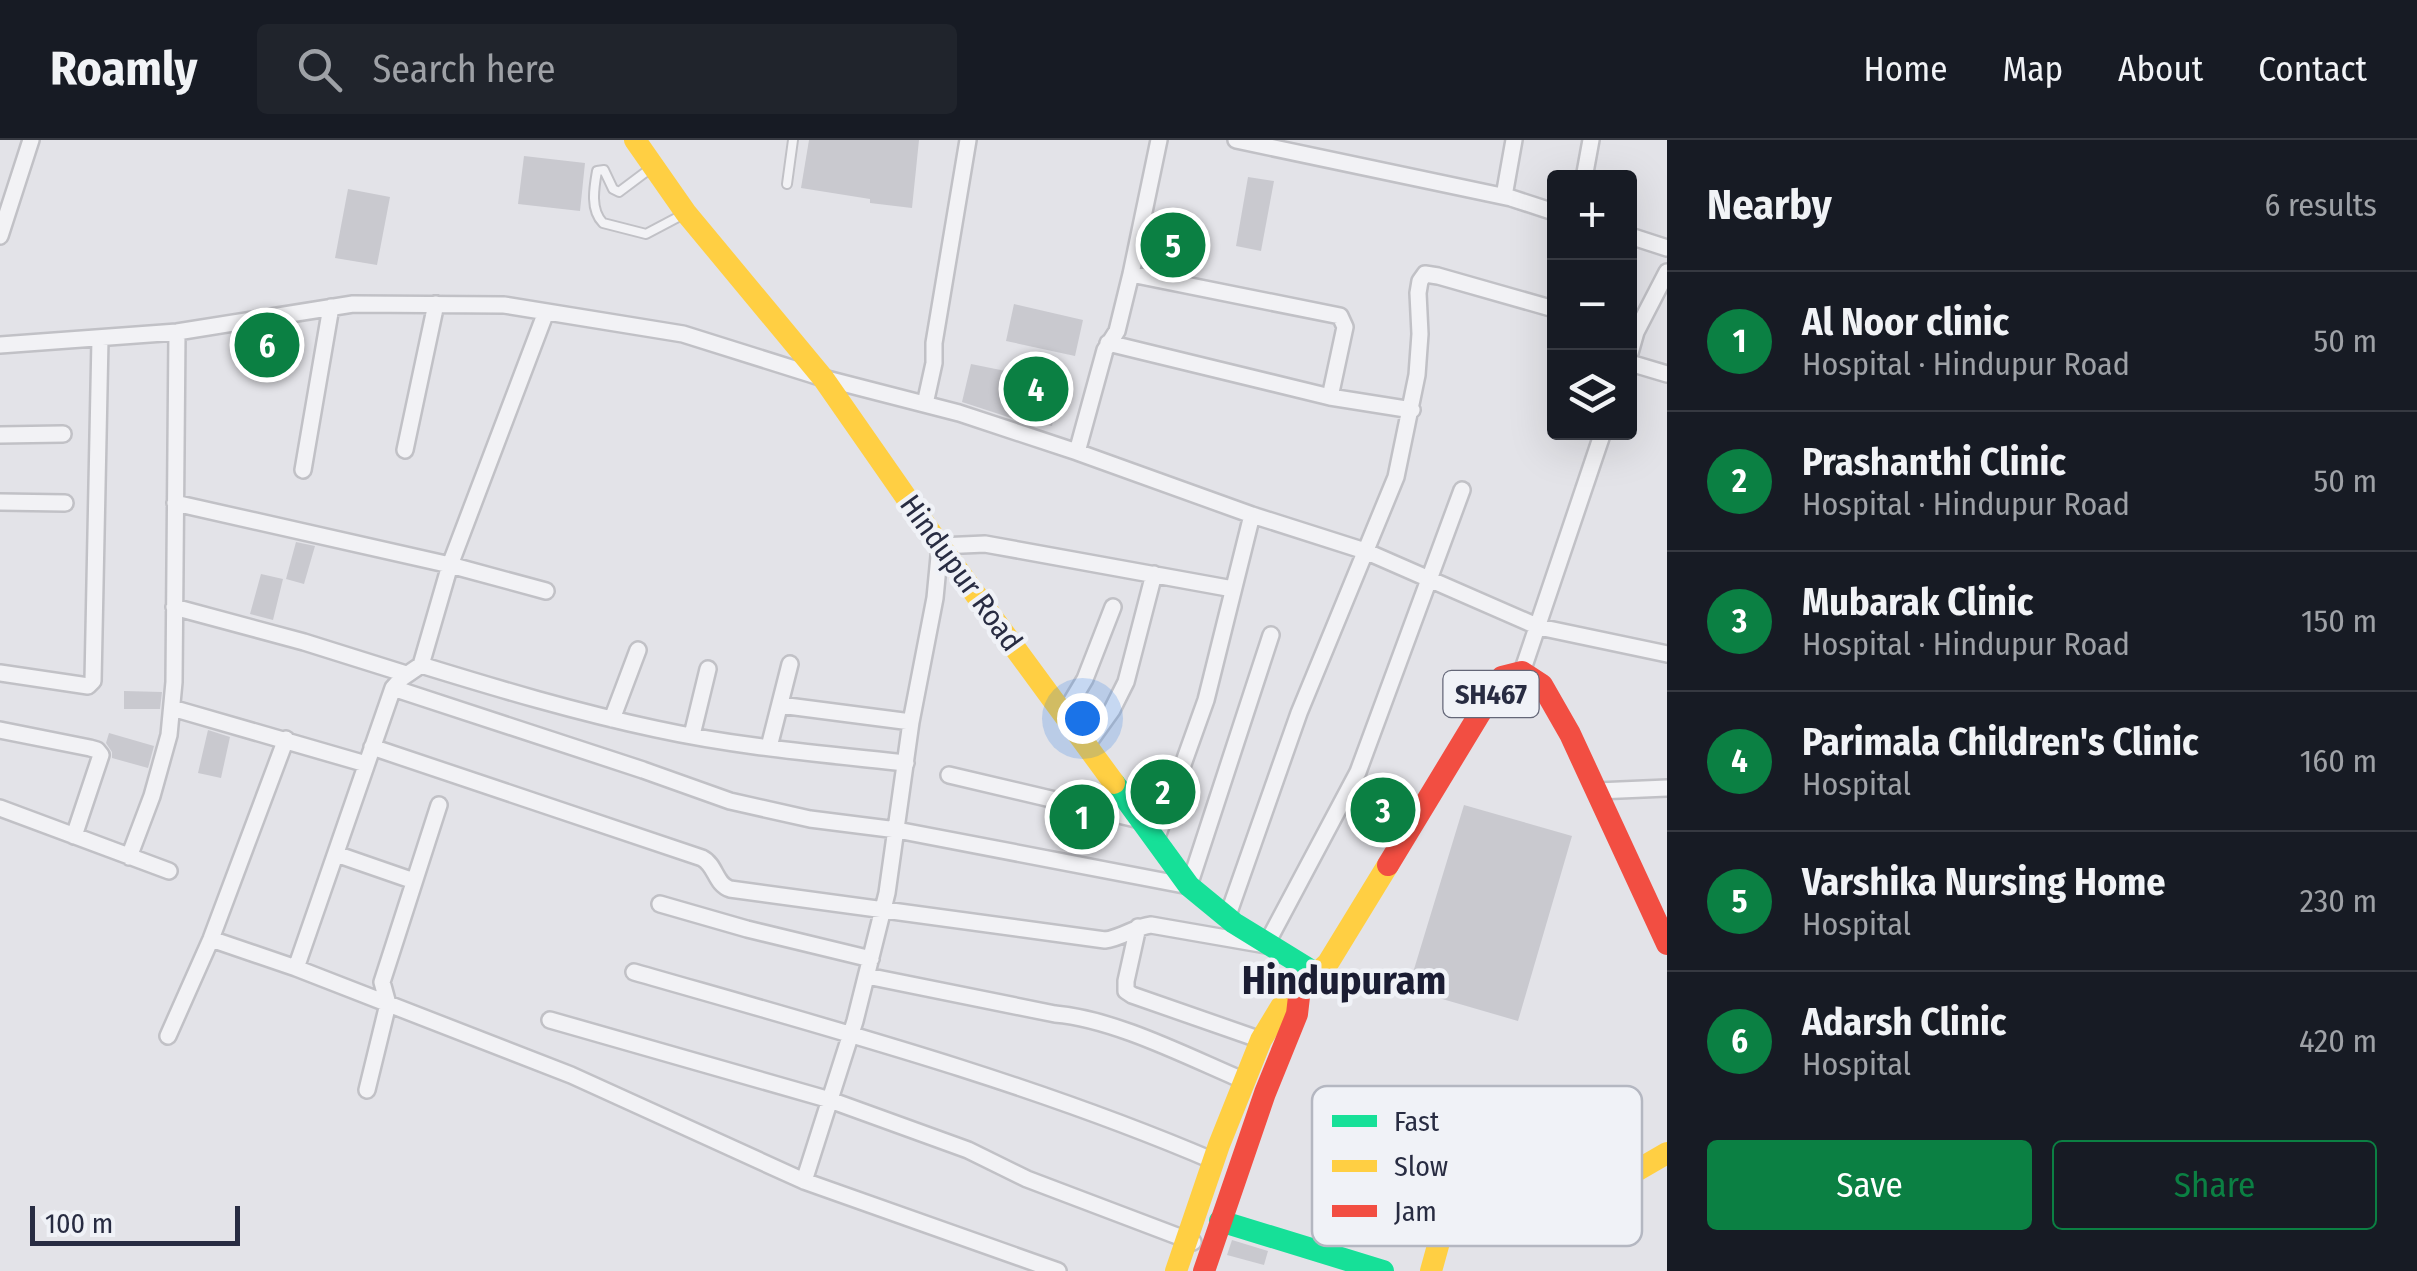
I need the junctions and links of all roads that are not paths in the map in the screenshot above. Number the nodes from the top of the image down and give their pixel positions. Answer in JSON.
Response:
{"nodes":[{"id":1,"x":31,"y":140,"type":"edge"},
{"id":2,"x":635,"y":140,"type":"edge"},
{"id":3,"x":793,"y":140,"type":"edge"},
{"id":4,"x":968,"y":140,"type":"edge"},
{"id":5,"x":1159,"y":140,"type":"edge"},
{"id":6,"x":1236,"y":140,"type":"edge"},
{"id":7,"x":1514,"y":140,"type":"edge"},
{"id":8,"x":1590,"y":140,"type":"edge"},
{"id":9,"x":653,"y":167,"type":"junction"},
{"id":10,"x":1585,"y":170,"type":"edge"},
{"id":11,"x":787,"y":184,"type":"dead end"},
{"id":12,"x":1504,"y":196,"type":"junction"},
{"id":13,"x":1547,"y":210,"type":"edge"},
{"id":14,"x":686,"y":213,"type":"junction"},
{"id":15,"x":0,"y":236,"type":"edge"},
{"id":16,"x":1637,"y":238,"type":"edge"},
{"id":17,"x":1667,"y":248,"type":"edge"},
{"id":18,"x":1667,"y":272,"type":"edge"},
{"id":19,"x":1132,"y":274,"type":"junction"},
{"id":20,"x":436,"y":304,"type":"junction"},
{"id":21,"x":1547,"y":306,"type":"edge"},
{"id":22,"x":331,"y":307,"type":"junction"},
{"id":23,"x":546,"y":312,"type":"junction"},
{"id":24,"x":1637,"y":324,"type":"edge"},
{"id":25,"x":177,"y":332,"type":"junction"},
{"id":26,"x":100,"y":339,"type":"junction"},
{"id":27,"x":1108,"y":342,"type":"junction"},
{"id":28,"x":0,"y":345,"type":"edge"},
{"id":29,"x":1637,"y":365,"type":"edge"},
{"id":30,"x":1667,"y":374,"type":"edge"},
{"id":31,"x":823,"y":378,"type":"junction"},
{"id":32,"x":1330,"y":397,"type":"junction"},
{"id":33,"x":925,"y":404,"type":"junction"},
{"id":34,"x":1412,"y":410,"type":"junction"},
{"id":35,"x":62,"y":434,"type":"dead end"},
{"id":36,"x":0,"y":435,"type":"edge"},
{"id":37,"x":1600,"y":440,"type":"edge"},
{"id":38,"x":404,"y":450,"type":"dead end"},
{"id":39,"x":1077,"y":452,"type":"junction"},
{"id":40,"x":303,"y":470,"type":"dead end"},
{"id":41,"x":1462,"y":490,"type":"dead end"},
{"id":42,"x":0,"y":502,"type":"edge"},
{"id":43,"x":65,"y":503,"type":"dead end"},
{"id":44,"x":174,"y":503,"type":"junction"},
{"id":45,"x":1252,"y":514,"type":"junction"},
{"id":46,"x":940,"y":546,"type":"junction"},
{"id":47,"x":1365,"y":551,"type":"junction"},
{"id":48,"x":450,"y":566,"type":"junction"},
{"id":49,"x":1154,"y":574,"type":"junction"},
{"id":50,"x":1431,"y":580,"type":"junction"},
{"id":51,"x":1234,"y":588,"type":"junction"},
{"id":52,"x":546,"y":591,"type":"dead end"},
{"id":53,"x":174,"y":607,"type":"junction"},
{"id":54,"x":1114,"y":607,"type":"dead end"},
{"id":55,"x":1539,"y":627,"type":"junction"},
{"id":56,"x":1271,"y":636,"type":"dead end"},
{"id":57,"x":638,"y":650,"type":"dead end"},
{"id":58,"x":1667,"y":654,"type":"edge"},
{"id":59,"x":790,"y":664,"type":"dead end"},
{"id":60,"x":708,"y":669,"type":"dead end"},
{"id":61,"x":414,"y":670,"type":"junction"},
{"id":62,"x":1522,"y":672,"type":"junction"},
{"id":63,"x":0,"y":673,"type":"edge"},
{"id":64,"x":394,"y":688,"type":"junction"},
{"id":65,"x":780,"y":705,"type":"junction"},
{"id":66,"x":172,"y":708,"type":"junction"},
{"id":67,"x":1064,"y":714,"type":"junction"},
{"id":68,"x":612,"y":719,"type":"junction"},
{"id":69,"x":911,"y":722,"type":"junction"},
{"id":70,"x":0,"y":730,"type":"edge"},
{"id":71,"x":692,"y":735,"type":"junction"},
{"id":72,"x":286,"y":739,"type":"junction"},
{"id":73,"x":1087,"y":746,"type":"junction"},
{"id":74,"x":372,"y":747,"type":"junction"},
{"id":75,"x":769,"y":747,"type":"junction"},
{"id":76,"x":906,"y":763,"type":"junction"},
{"id":77,"x":366,"y":764,"type":"junction"},
{"id":78,"x":949,"y":775,"type":"dead end"},
{"id":79,"x":1667,"y":788,"type":"edge"},
{"id":80,"x":1596,"y":791,"type":"junction"},
{"id":81,"x":440,"y":806,"type":"dead end"},
{"id":82,"x":0,"y":808,"type":"edge"},
{"id":83,"x":897,"y":830,"type":"junction"},
{"id":84,"x":1149,"y":830,"type":"junction"},
{"id":85,"x":74,"y":836,"type":"junction"},
{"id":86,"x":336,"y":854,"type":"junction"},
{"id":87,"x":129,"y":856,"type":"junction"},
{"id":88,"x":169,"y":871,"type":"dead end"},
{"id":89,"x":414,"y":881,"type":"junction"},
{"id":90,"x":1189,"y":886,"type":"junction"},
{"id":91,"x":660,"y":904,"type":"dead end"},
{"id":92,"x":883,"y":909,"type":"junction"},
{"id":93,"x":1228,"y":918,"type":"junction"},
{"id":94,"x":1138,"y":926,"type":"junction"},
{"id":95,"x":211,"y":939,"type":"junction"},
{"id":96,"x":1667,"y":944,"type":"edge"},
{"id":97,"x":1266,"y":945,"type":"junction"},
{"id":98,"x":871,"y":959,"type":"junction"},
{"id":99,"x":296,"y":968,"type":"junction"},
{"id":100,"x":634,"y":972,"type":"dead end"},
{"id":101,"x":867,"y":976,"type":"junction"},
{"id":102,"x":1308,"y":981,"type":"junction"},
{"id":103,"x":388,"y":1004,"type":"junction"},
{"id":104,"x":550,"y":1020,"type":"dead end"},
{"id":105,"x":851,"y":1034,"type":"junction"},
{"id":106,"x":168,"y":1036,"type":"dead end"},
{"id":107,"x":1261,"y":1040,"type":"junction"},
{"id":108,"x":1245,"y":1081,"type":"junction"},
{"id":109,"x":367,"y":1090,"type":"dead end"},
{"id":110,"x":830,"y":1100,"type":"junction"},
{"id":111,"x":1667,"y":1153,"type":"edge"},
{"id":112,"x":1214,"y":1161,"type":"junction"},
{"id":113,"x":1642,"y":1168,"type":"edge"},
{"id":114,"x":804,"y":1181,"type":"junction"},
{"id":115,"x":1220,"y":1221,"type":"junction"},
{"id":116,"x":1187,"y":1239,"type":"junction"},
{"id":117,"x":1438,"y":1246,"type":"edge"},
{"id":118,"x":1207,"y":1260,"type":"edge"},
{"id":119,"x":1058,"y":1271,"type":"edge"},
{"id":120,"x":1176,"y":1271,"type":"edge"},
{"id":121,"x":1382,"y":1271,"type":"edge"},
{"id":122,"x":1431,"y":1271,"type":"edge"}],
"edges":[{"from":1,"to":15,"type":"street"},
{"from":2,"to":9,"type":"main road","name":"Hindupur Road"},
{"from":3,"to":11,"type":"lane"},
{"from":4,"to":33,"type":"street"},
{"from":5,"to":19,"type":"street"},
{"from":6,"to":12,"type":"street"},
{"from":7,"to":12,"type":"street"},
{"from":8,"to":10,"type":"street"},
{"from":9,"to":14,"type":"main road","name":"Hindupur Road"},
{"from":9,"to":14,"type":"lane"},
{"from":12,"to":13,"type":"street"},
{"from":14,"to":31,"type":"main road","name":"Hindupur Road"},
{"from":16,"to":17,"type":"street"},
{"from":18,"to":24,"type":"street"},
{"from":19,"to":27,"type":"street"},
{"from":19,"to":32,"type":"street"},
{"from":20,"to":22,"type":"street"},
{"from":20,"to":23,"type":"street"},
{"from":20,"to":38,"type":"street"},
{"from":21,"to":34,"type":"street"},
{"from":22,"to":25,"type":"street"},
{"from":22,"to":40,"type":"street"},
{"from":23,"to":31,"type":"street"},
{"from":23,"to":48,"type":"street"},
{"from":25,"to":26,"type":"street"},
{"from":25,"to":44,"type":"street"},
{"from":26,"to":28,"type":"street"},
{"from":26,"to":63,"type":"street"},
{"from":27,"to":32,"type":"street"},
{"from":27,"to":39,"type":"street"},
{"from":29,"to":30,"type":"street"},
{"from":31,"to":33,"type":"street"},
{"from":31,"to":46,"type":"main road","name":"Hindupur Road"},
{"from":32,"to":34,"type":"street"},
{"from":33,"to":39,"type":"street"},
{"from":34,"to":47,"type":"street"},
{"from":35,"to":36,"type":"street"},
{"from":37,"to":55,"type":"street"},
{"from":39,"to":45,"type":"street"},
{"from":41,"to":50,"type":"street"},
{"from":42,"to":43,"type":"street"},
{"from":44,"to":48,"type":"street"},
{"from":44,"to":53,"type":"street"},
{"from":45,"to":47,"type":"street"},
{"from":45,"to":51,"type":"street"},
{"from":46,"to":49,"type":"street"},
{"from":46,"to":67,"type":"main road","name":"Hindupur Road"},
{"from":46,"to":69,"type":"street"},
{"from":47,"to":50,"type":"street"},
{"from":47,"to":93,"type":"street"},
{"from":48,"to":52,"type":"street"},
{"from":48,"to":61,"type":"street"},
{"from":49,"to":51,"type":"street"},
{"from":49,"to":73,"type":"street"},
{"from":50,"to":55,"type":"street"},
{"from":50,"to":97,"type":"street"},
{"from":51,"to":84,"type":"street"},
{"from":53,"to":61,"type":"street"},
{"from":53,"to":66,"type":"street"},
{"from":54,"to":67,"type":"street"},
{"from":55,"to":58,"type":"street"},
{"from":55,"to":62,"type":"street"},
{"from":56,"to":90,"type":"street"},
{"from":57,"to":68,"type":"street"},
{"from":59,"to":65,"type":"street"},
{"from":60,"to":71,"type":"street"},
{"from":61,"to":64,"type":"street"},
{"from":61,"to":68,"type":"street"},
{"from":62,"to":80,"type":"main road","number":"SH467"},
{"from":62,"to":102,"type":"main road","number":"SH467"},
{"from":64,"to":74,"type":"street"},
{"from":64,"to":83,"type":"street"},
{"from":65,"to":69,"type":"street"},
{"from":65,"to":75,"type":"street"},
{"from":66,"to":72,"type":"street"},
{"from":66,"to":87,"type":"street"},
{"from":67,"to":73,"type":"main road","name":"Hindupur Road"},
{"from":68,"to":71,"type":"street"},
{"from":69,"to":76,"type":"street"},
{"from":70,"to":85,"type":"street"},
{"from":71,"to":75,"type":"street"},
{"from":72,"to":77,"type":"street"},
{"from":72,"to":95,"type":"street"},
{"from":73,"to":84,"type":"main road","name":"Hindupur Road"},
{"from":74,"to":77,"type":"street"},
{"from":74,"to":92,"type":"street"},
{"from":75,"to":76,"type":"street"},
{"from":76,"to":83,"type":"street"},
{"from":77,"to":86,"type":"street"},
{"from":78,"to":84,"type":"street"},
{"from":79,"to":80,"type":"street"},
{"from":80,"to":96,"type":"main road","number":"SH467"},
{"from":81,"to":89,"type":"street"},
{"from":82,"to":85,"type":"street"},
{"from":83,"to":90,"type":"street"},
{"from":83,"to":92,"type":"street"},
{"from":84,"to":90,"type":"main road","name":"Hindupur Road"},
{"from":85,"to":87,"type":"street"},
{"from":86,"to":89,"type":"street"},
{"from":86,"to":99,"type":"street"},
{"from":87,"to":88,"type":"street"},
{"from":89,"to":103,"type":"street"},
{"from":90,"to":93,"type":"main road","name":"Hindupur Road"},
{"from":91,"to":98,"type":"street"},
{"from":92,"to":94,"type":"street"},
{"from":92,"to":98,"type":"street"},
{"from":93,"to":97,"type":"main road","name":"Hindupur Road"},
{"from":94,"to":97,"type":"street"},
{"from":94,"to":107,"type":"street"},
{"from":95,"to":99,"type":"street"},
{"from":95,"to":106,"type":"street"},
{"from":97,"to":102,"type":"main road","name":"Hindupur Road"},
{"from":98,"to":101,"type":"street"},
{"from":99,"to":103,"type":"street"},
{"from":100,"to":105,"type":"street"},
{"from":101,"to":105,"type":"street"},
{"from":101,"to":108,"type":"street"},
{"from":102,"to":107,"type":"main road","number":"SH467"},
{"from":102,"to":115,"type":"main road","number":"SH467"},
{"from":103,"to":109,"type":"street"},
{"from":103,"to":114,"type":"street"},
{"from":104,"to":110,"type":"street"},
{"from":105,"to":110,"type":"street"},
{"from":105,"to":112,"type":"street"},
{"from":107,"to":108,"type":"main road","number":"SH467"},
{"from":108,"to":112,"type":"main road","number":"SH467"},
{"from":110,"to":114,"type":"street"},
{"from":110,"to":116,"type":"street"},
{"from":111,"to":113,"type":"main road"},
{"from":112,"to":116,"type":"main road","number":"SH467"},
{"from":114,"to":119,"type":"street"},
{"from":115,"to":118,"type":"main road","number":"SH467"},
{"from":115,"to":121,"type":"main road"},
{"from":116,"to":118,"type":"street"},
{"from":116,"to":120,"type":"main road","number":"SH467"},
{"from":117,"to":122,"type":"main road"}]}
